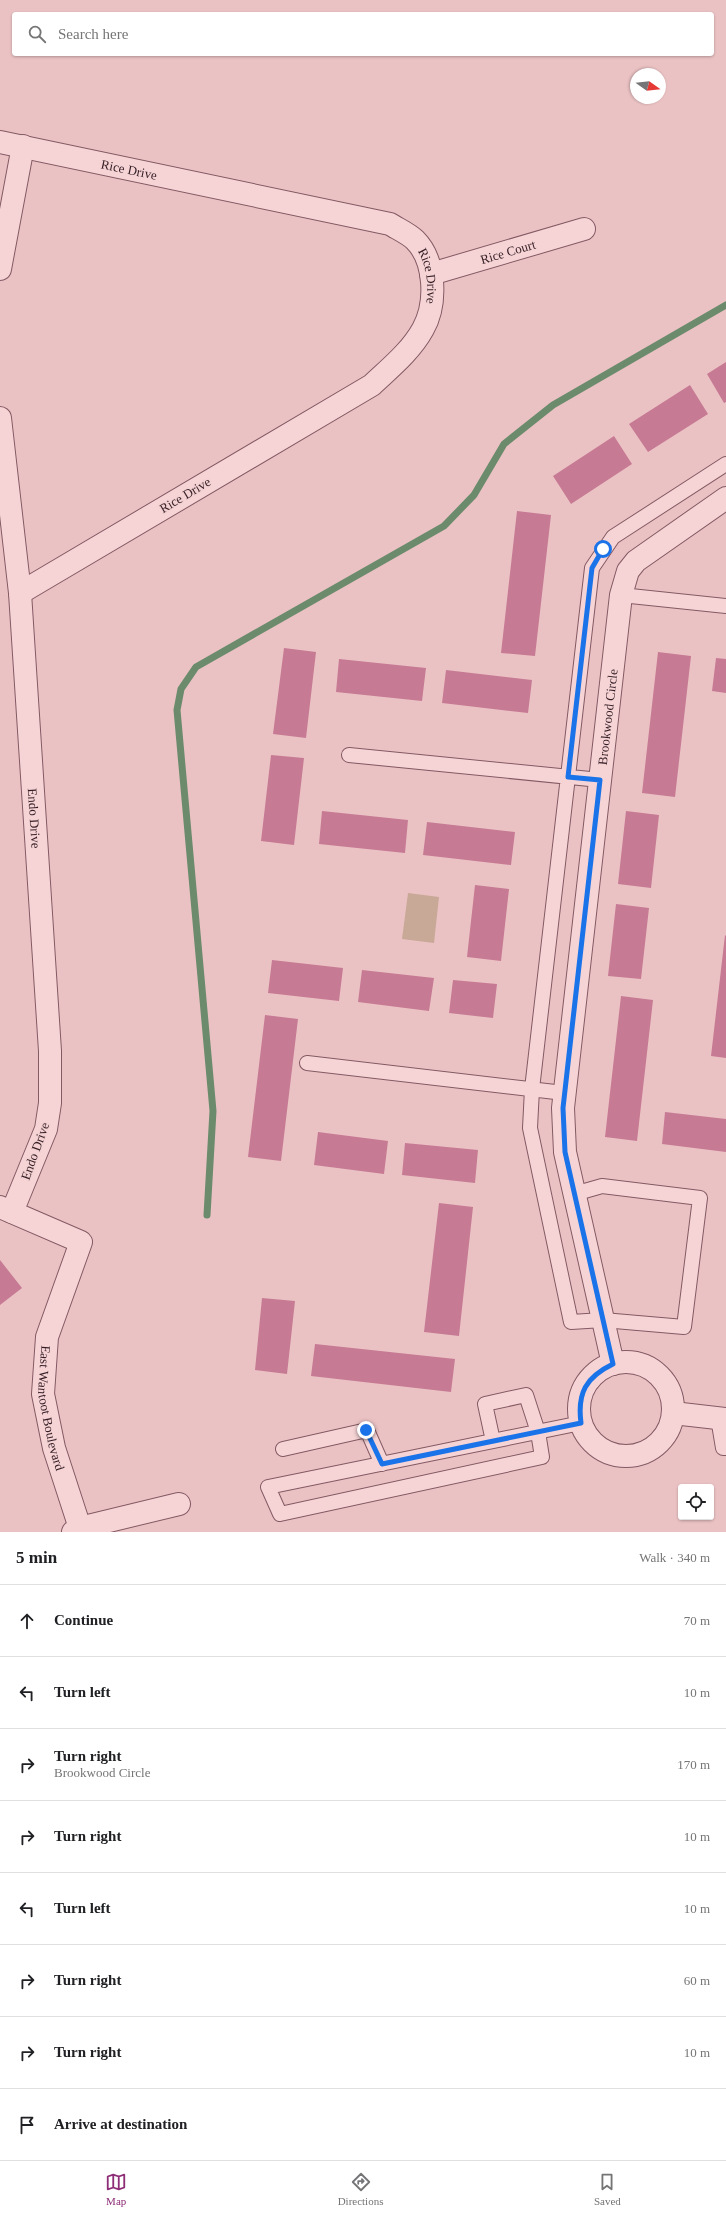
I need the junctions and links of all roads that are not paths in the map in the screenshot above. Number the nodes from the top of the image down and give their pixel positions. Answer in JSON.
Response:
{"nodes":[{"id":1,"x":0,"y":142,"type":"edge"},
{"id":2,"x":23,"y":146,"type":"junction"},
{"id":3,"x":584,"y":229,"type":"dead end"},
{"id":4,"x":0,"y":269,"type":"edge"},
{"id":5,"x":431,"y":274,"type":"junction"},
{"id":6,"x":0,"y":418,"type":"edge"},
{"id":7,"x":726,"y":464,"type":"edge"},
{"id":8,"x":726,"y":498,"type":"edge"},
{"id":9,"x":20,"y":593,"type":"junction"},
{"id":10,"x":621,"y":595,"type":"junction"},
{"id":11,"x":726,"y":606,"type":"edge"},
{"id":12,"x":349,"y":755,"type":"dead end"},
{"id":13,"x":568,"y":777,"type":"junction"},
{"id":14,"x":600,"y":780,"type":"junction"},
{"id":15,"x":307,"y":1063,"type":"dead end"},
{"id":16,"x":532,"y":1089,"type":"junction"},
{"id":17,"x":564,"y":1093,"type":"junction"},
{"id":18,"x":574,"y":1194,"type":"junction"},
{"id":19,"x":6,"y":1209,"type":"edge"},
{"id":20,"x":604,"y":1320,"type":"junction"},
{"id":21,"x":613,"y":1364,"type":"junction"},
{"id":22,"x":673,"y":1413,"type":"junction"},
{"id":23,"x":722,"y":1418,"type":"edge"},
{"id":24,"x":581,"y":1423,"type":"junction"},
{"id":25,"x":538,"y":1432,"type":"junction"},
{"id":26,"x":493,"y":1441,"type":"junction"},
{"id":27,"x":726,"y":1448,"type":"edge"},
{"id":28,"x":283,"y":1449,"type":"dead end"},
{"id":29,"x":382,"y":1464,"type":"junction"},
{"id":30,"x":179,"y":1504,"type":"dead end"},
{"id":31,"x":77,"y":1530,"type":"edge"}],
"edges":[{"from":1,"to":2,"type":"street","name":"Rice Drive"},
{"from":2,"to":4,"type":"street"},
{"from":2,"to":5,"type":"street","name":"Rice Drive"},
{"from":3,"to":5,"type":"street","name":"Rice Court"},
{"from":5,"to":9,"type":"street","name":"Rice Drive"},
{"from":6,"to":9,"type":"street","name":"Endo Drive"},
{"from":7,"to":13,"type":"lane"},
{"from":8,"to":10,"type":"street","name":"Brookwood Circle"},
{"from":9,"to":19,"type":"street","name":"Endo Drive"},
{"from":10,"to":11,"type":"lane"},
{"from":10,"to":14,"type":"street","name":"Brookwood Circle"},
{"from":12,"to":13,"type":"lane"},
{"from":13,"to":14,"type":"lane"},
{"from":13,"to":16,"type":"lane"},
{"from":14,"to":17,"type":"street","name":"Brookwood Circle"},
{"from":15,"to":16,"type":"lane"},
{"from":16,"to":17,"type":"lane"},
{"from":16,"to":20,"type":"lane"},
{"from":17,"to":18,"type":"street","name":"Brookwood Circle"},
{"from":18,"to":20,"type":"street","name":"Brookwood Circle"},
{"from":18,"to":20,"type":"lane"},
{"from":19,"to":31,"type":"street","name":"East Wantoot Boulevard"},
{"from":20,"to":21,"type":"street","name":"Brookwood Circle"},
{"from":21,"to":22,"type":"street"},
{"from":21,"to":24,"type":"street"},
{"from":22,"to":23,"type":"street"},
{"from":22,"to":24,"type":"street"},
{"from":23,"to":27,"type":"lane"},
{"from":24,"to":25,"type":"lane"},
{"from":25,"to":26,"type":"lane"},
{"from":25,"to":26,"type":"lane"},
{"from":25,"to":29,"type":"lane"},
{"from":26,"to":29,"type":"lane"},
{"from":28,"to":29,"type":"lane"},
{"from":30,"to":31,"type":"street"}]}
